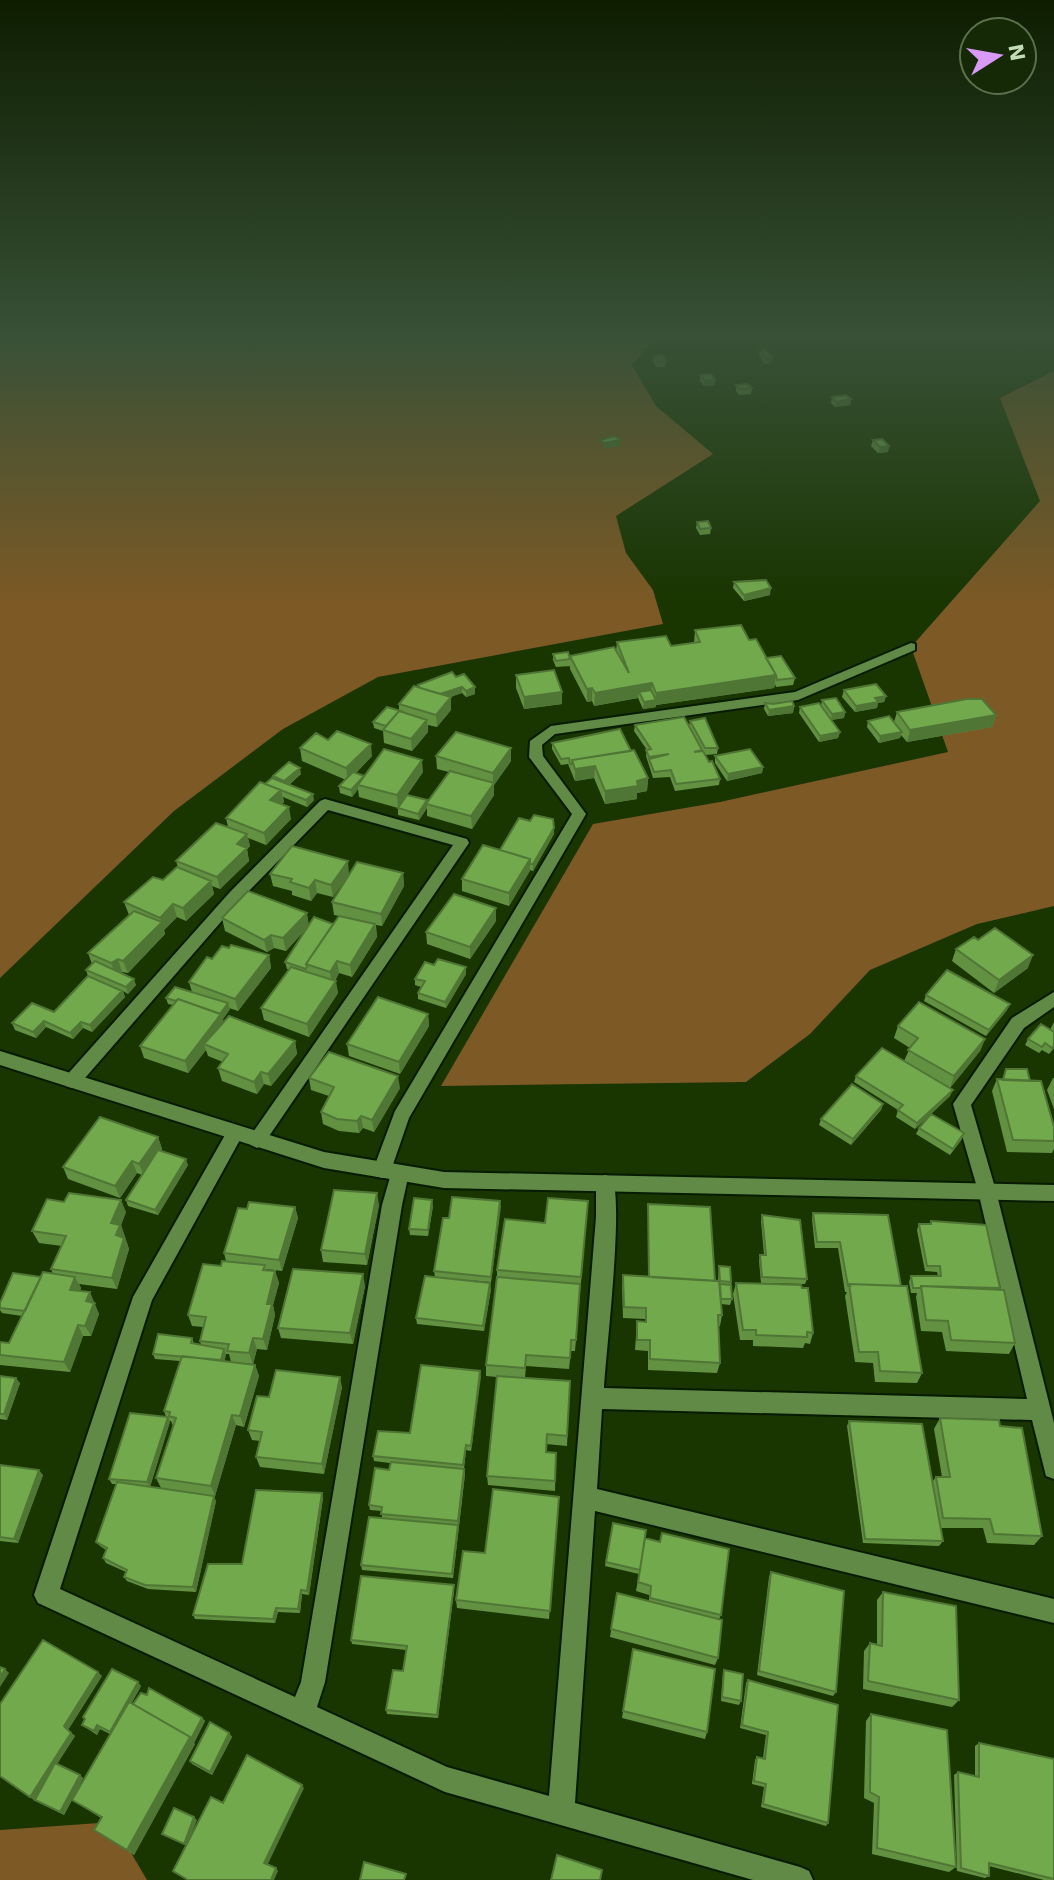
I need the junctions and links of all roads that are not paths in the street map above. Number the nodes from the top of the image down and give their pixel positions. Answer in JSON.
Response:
{"nodes":[{"id":1,"x":911,"y":647,"type":"dead end"},
{"id":2,"x":1054,"y":998,"type":"edge"},
{"id":3,"x":0,"y":1058,"type":"edge"},
{"id":4,"x":72,"y":1081,"type":"junction"},
{"id":5,"x":246,"y":1136,"type":"junction"},
{"id":6,"x":391,"y":1172,"type":"junction"},
{"id":7,"x":605,"y":1183,"type":"junction"},
{"id":8,"x":987,"y":1191,"type":"junction"},
{"id":9,"x":1054,"y":1193,"type":"edge"},
{"id":10,"x":592,"y":1398,"type":"junction"},
{"id":11,"x":1040,"y":1410,"type":"junction"},
{"id":12,"x":1054,"y":1468,"type":"edge"},
{"id":13,"x":585,"y":1497,"type":"junction"},
{"id":14,"x":1054,"y":1611,"type":"edge"},
{"id":15,"x":302,"y":1713,"type":"junction"},
{"id":16,"x":561,"y":1812,"type":"junction"},
{"id":17,"x":800,"y":1880,"type":"edge"}],
"edges":[{"from":1,"to":6,"type":"street"},
{"from":2,"to":8,"type":"street"},
{"from":3,"to":4,"type":"street"},
{"from":4,"to":5,"type":"street"},
{"from":4,"to":5,"type":"street"},
{"from":5,"to":6,"type":"street"},
{"from":5,"to":15,"type":"street"},
{"from":6,"to":7,"type":"street"},
{"from":6,"to":15,"type":"street"},
{"from":7,"to":8,"type":"street"},
{"from":7,"to":10,"type":"street"},
{"from":8,"to":9,"type":"street"},
{"from":8,"to":11,"type":"street"},
{"from":10,"to":11,"type":"street"},
{"from":10,"to":13,"type":"street"},
{"from":11,"to":12,"type":"street"},
{"from":13,"to":14,"type":"street"},
{"from":13,"to":16,"type":"street"},
{"from":15,"to":16,"type":"street"},
{"from":16,"to":17,"type":"street"}]}
